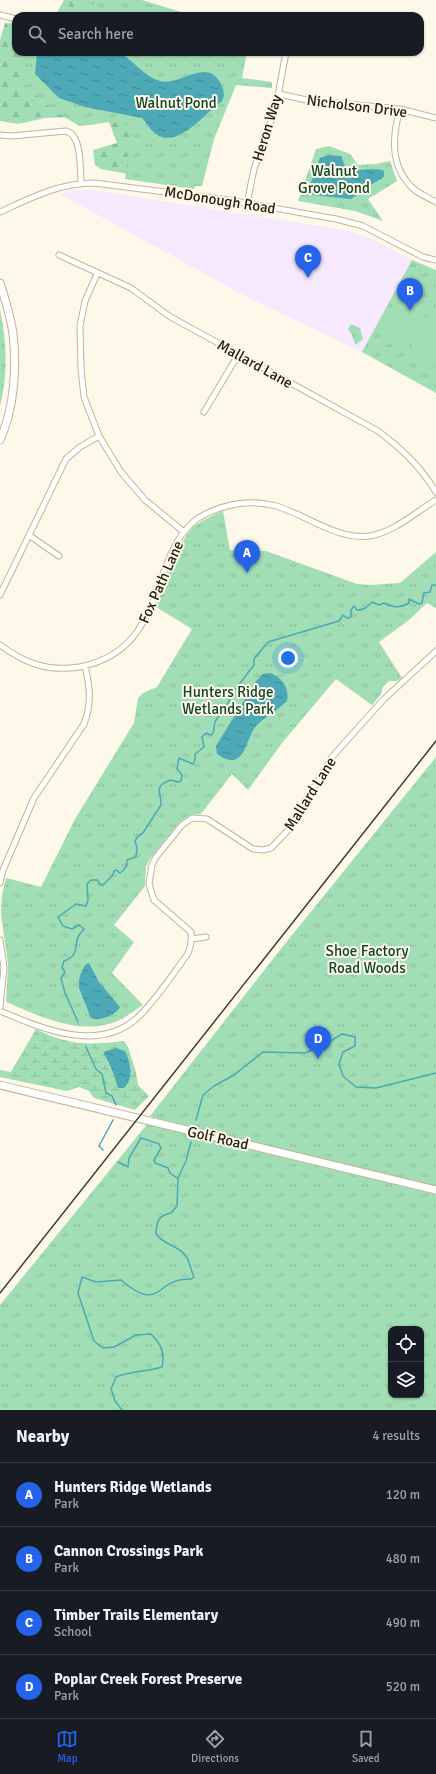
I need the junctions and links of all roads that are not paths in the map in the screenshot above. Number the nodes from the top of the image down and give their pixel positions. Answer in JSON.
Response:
{"nodes":[{"id":1,"x":0,"y":15,"type":"edge"},
{"id":2,"x":12,"y":18,"type":"edge"},
{"id":3,"x":285,"y":56,"type":"edge"},
{"id":4,"x":279,"y":94,"type":"junction"},
{"id":5,"x":400,"y":109,"type":"junction"},
{"id":6,"x":436,"y":118,"type":"edge"},
{"id":7,"x":0,"y":135,"type":"edge"},
{"id":8,"x":81,"y":183,"type":"junction"},
{"id":9,"x":436,"y":202,"type":"edge"},
{"id":10,"x":247,"y":204,"type":"junction"},
{"id":11,"x":0,"y":212,"type":"edge"},
{"id":12,"x":59,"y":255,"type":"dead end"},
{"id":13,"x":436,"y":260,"type":"edge"},
{"id":14,"x":97,"y":274,"type":"junction"},
{"id":15,"x":0,"y":282,"type":"edge"},
{"id":16,"x":238,"y":355,"type":"junction"},
{"id":17,"x":204,"y":412,"type":"dead end"},
{"id":18,"x":99,"y":436,"type":"junction"},
{"id":19,"x":0,"y":440,"type":"edge"},
{"id":20,"x":436,"y":492,"type":"edge"},
{"id":21,"x":436,"y":500,"type":"edge"},
{"id":22,"x":184,"y":532,"type":"junction"},
{"id":23,"x":30,"y":536,"type":"junction"},
{"id":24,"x":60,"y":556,"type":"dead end"},
{"id":25,"x":0,"y":595,"type":"edge"},
{"id":26,"x":0,"y":645,"type":"edge"},
{"id":27,"x":436,"y":651,"type":"edge"},
{"id":28,"x":84,"y":666,"type":"junction"},
{"id":29,"x":0,"y":883,"type":"edge"},
{"id":30,"x":206,"y":938,"type":"dead end"},
{"id":31,"x":192,"y":939,"type":"junction"},
{"id":32,"x":0,"y":940,"type":"edge"},
{"id":33,"x":0,"y":1007,"type":"edge"},
{"id":34,"x":0,"y":1011,"type":"edge"},
{"id":35,"x":0,"y":1085,"type":"edge"},
{"id":36,"x":436,"y":1190,"type":"edge"}],
"edges":[{"from":1,"to":2,"type":"street"},
{"from":3,"to":4,"type":"street","name":"Heron Way"},
{"from":4,"to":5,"type":"street","name":"Nicholson Drive"},
{"from":4,"to":10,"type":"street","name":"Heron Way"},
{"from":5,"to":6,"type":"street","name":"Nicholson Drive"},
{"from":5,"to":9,"type":"street"},
{"from":7,"to":8,"type":"street"},
{"from":8,"to":10,"type":"street","name":"McDonough Road"},
{"from":8,"to":11,"type":"street","name":"McDonough Road"},
{"from":10,"to":13,"type":"street","name":"McDonough Road"},
{"from":12,"to":14,"type":"street","name":"Mallard Lane"},
{"from":14,"to":16,"type":"street","name":"Mallard Lane"},
{"from":14,"to":18,"type":"street"},
{"from":15,"to":19,"type":"main road"},
{"from":16,"to":17,"type":"street"},
{"from":16,"to":20,"type":"street","name":"Mallard Lane"},
{"from":18,"to":22,"type":"street"},
{"from":18,"to":23,"type":"street"},
{"from":21,"to":22,"type":"street","name":"Fox Path Lane"},
{"from":22,"to":28,"type":"street","name":"Fox Path Lane"},
{"from":23,"to":24,"type":"street"},
{"from":23,"to":25,"type":"street"},
{"from":26,"to":28,"type":"street","name":"Fox Path Lane"},
{"from":27,"to":31,"type":"street","name":"Mallard Lane"},
{"from":28,"to":29,"type":"street"},
{"from":30,"to":31,"type":"street"},
{"from":31,"to":34,"type":"street"},
{"from":32,"to":33,"type":"street"},
{"from":35,"to":36,"type":"main road","name":"Golf Road"}]}
